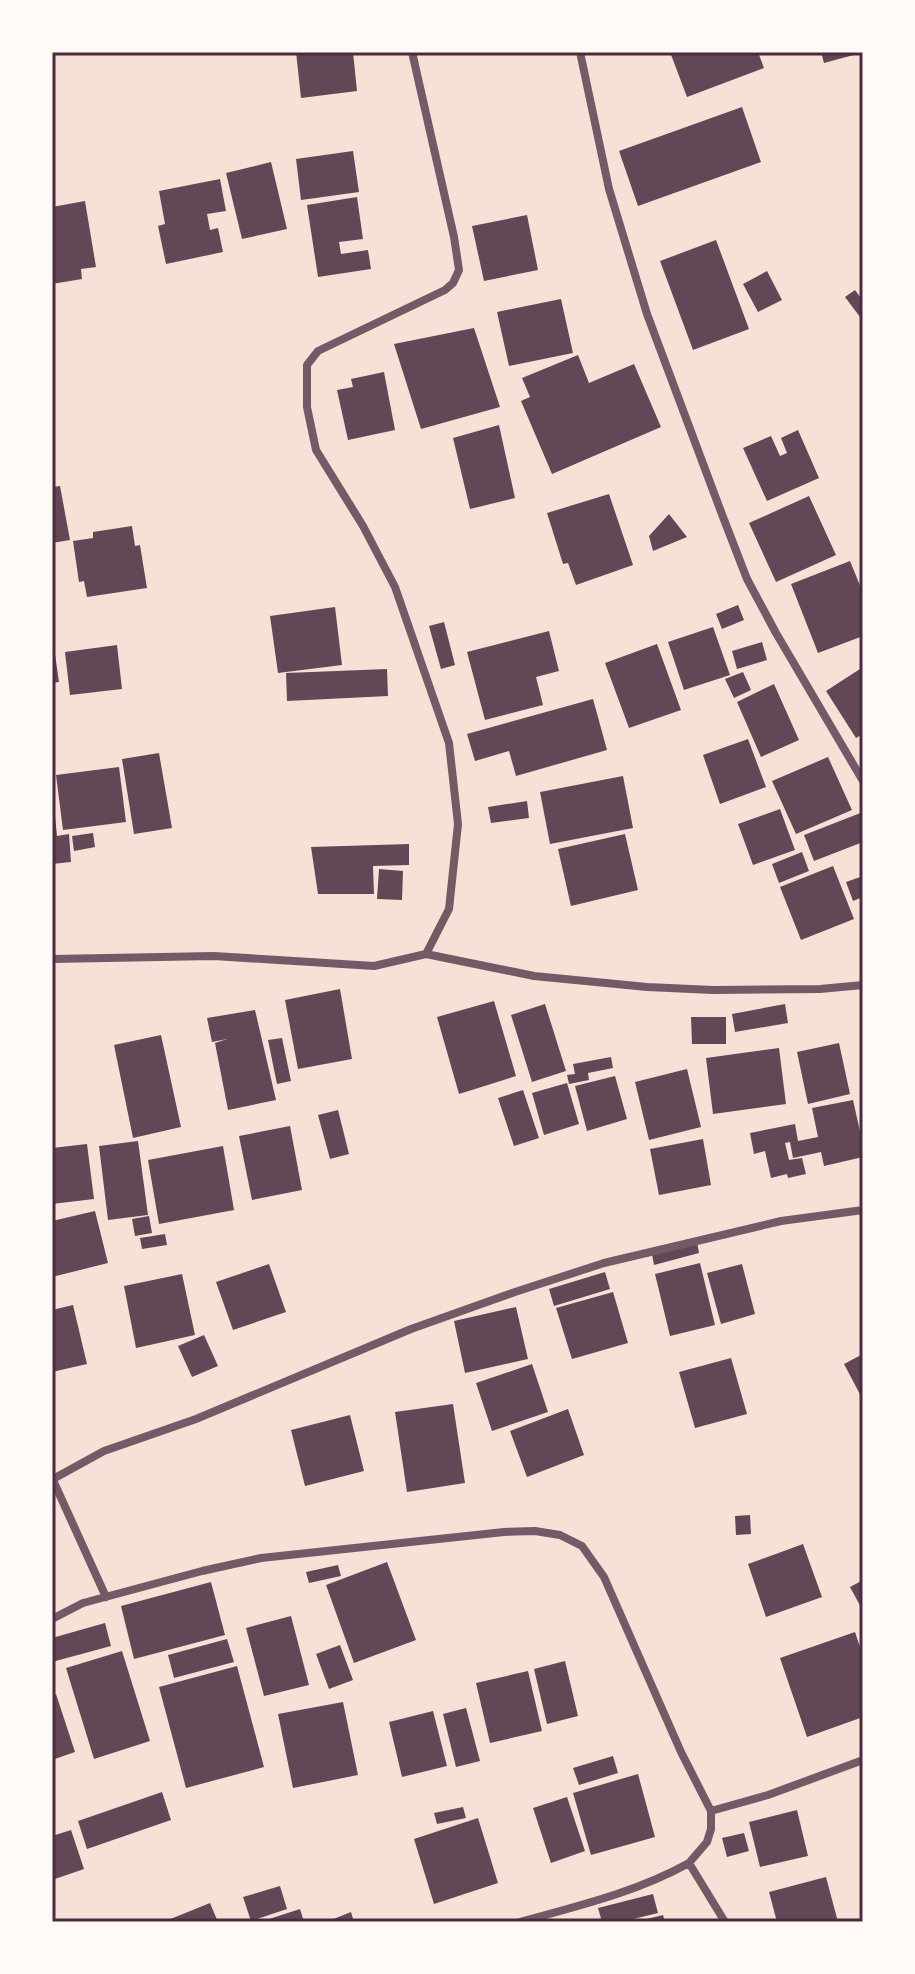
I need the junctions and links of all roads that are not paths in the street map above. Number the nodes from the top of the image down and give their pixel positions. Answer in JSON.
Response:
{"nodes":[{"id":1,"x":412,"y":52,"type":"edge"},
{"id":2,"x":580,"y":52,"type":"edge"},
{"id":3,"x":863,"y":781,"type":"edge"},
{"id":4,"x":426,"y":954,"type":"junction"},
{"id":5,"x":52,"y":959,"type":"edge"},
{"id":6,"x":863,"y":985,"type":"edge"},
{"id":7,"x":863,"y":1210,"type":"edge"},
{"id":8,"x":52,"y":1479,"type":"edge"},
{"id":9,"x":106,"y":1597,"type":"junction"},
{"id":10,"x":52,"y":1619,"type":"edge"},
{"id":11,"x":863,"y":1760,"type":"edge"},
{"id":12,"x":711,"y":1811,"type":"junction"},
{"id":13,"x":689,"y":1863,"type":"junction"},
{"id":14,"x":520,"y":1922,"type":"edge"},
{"id":15,"x":725,"y":1922,"type":"edge"}],
"edges":[{"from":1,"to":4,"type":"street"},
{"from":2,"to":3,"type":"street"},
{"from":4,"to":5,"type":"street"},
{"from":4,"to":6,"type":"street"},
{"from":7,"to":8,"type":"street"},
{"from":8,"to":9,"type":"street"},
{"from":9,"to":10,"type":"street"},
{"from":9,"to":12,"type":"street"},
{"from":11,"to":12,"type":"street"},
{"from":12,"to":13,"type":"street"},
{"from":13,"to":14,"type":"street"},
{"from":13,"to":15,"type":"street"}]}
